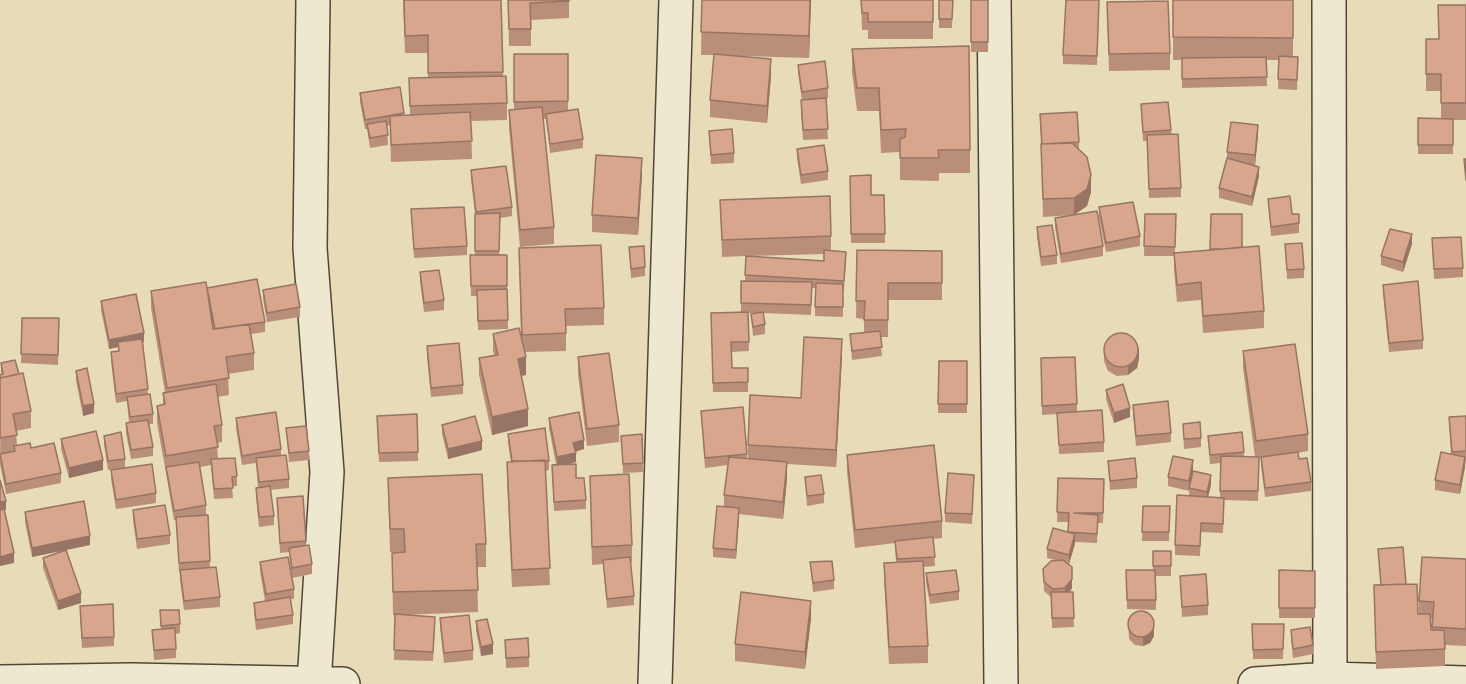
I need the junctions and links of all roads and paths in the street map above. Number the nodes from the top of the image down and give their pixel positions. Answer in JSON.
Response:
{"nodes":[{"id":1,"x":313,"y":0,"type":"edge"},
{"id":2,"x":676,"y":0,"type":"edge"},
{"id":3,"x":994,"y":0,"type":"edge"},
{"id":4,"x":1329,"y":0,"type":"edge"},
{"id":5,"x":1,"y":682,"type":"edge"},
{"id":6,"x":1330,"y":682,"type":"edge"},
{"id":7,"x":324,"y":683,"type":"edge"},
{"id":8,"x":1466,"y":683,"type":"edge"},
{"id":9,"x":655,"y":684,"type":"edge"},
{"id":10,"x":1001,"y":684,"type":"edge"},
{"id":11,"x":1255,"y":684,"type":"edge"}],
"edges":[{"from":1,"to":7,"type":"street"},
{"from":2,"to":9,"type":"street"},
{"from":3,"to":10,"type":"street"},
{"from":4,"to":6,"type":"street"},
{"from":5,"to":7,"type":"street"},
{"from":6,"to":8,"type":"street"},
{"from":6,"to":11,"type":"street"}]}
